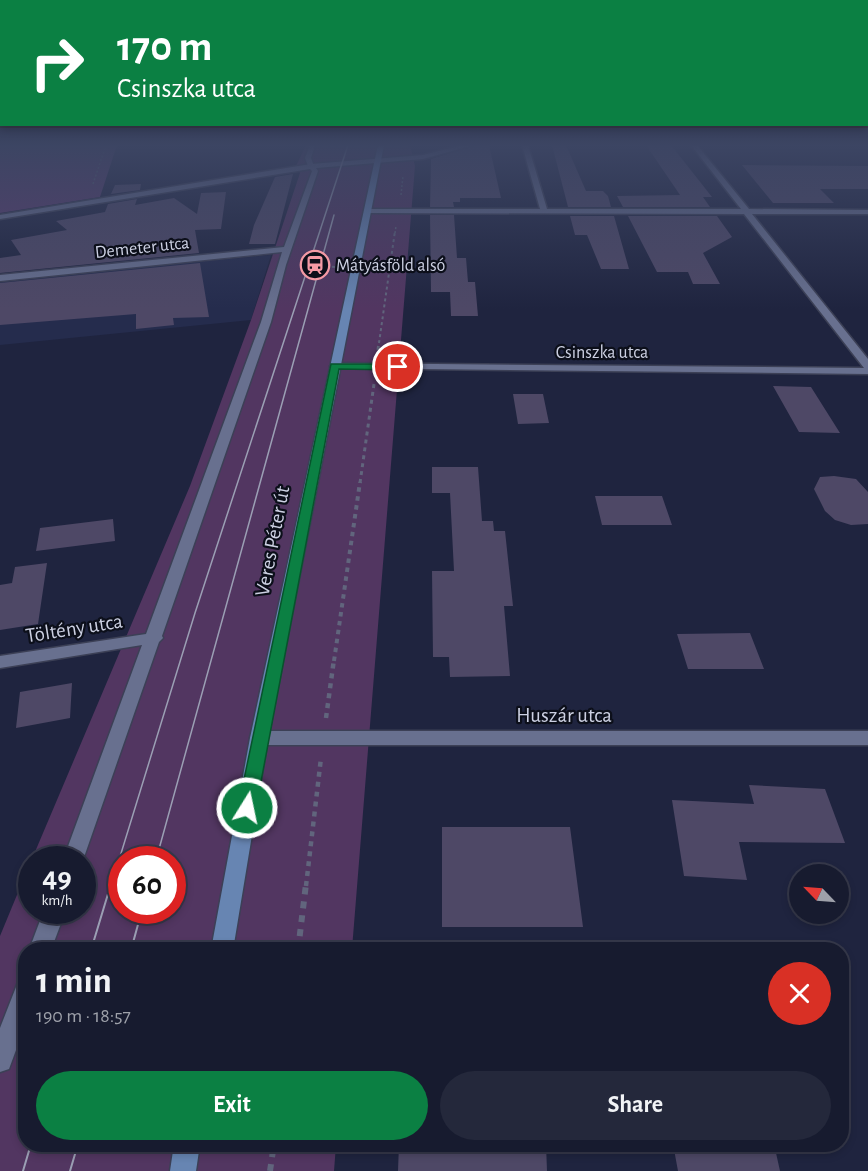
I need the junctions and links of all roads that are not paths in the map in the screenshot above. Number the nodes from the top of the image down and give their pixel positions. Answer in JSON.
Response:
{"nodes":[{"id":1,"x":107,"y":200,"type":"edge"},
{"id":2,"x":305,"y":200,"type":"edge"},
{"id":3,"x":370,"y":200,"type":"edge"},
{"id":4,"x":541,"y":200,"type":"edge"},
{"id":5,"x":735,"y":200,"type":"edge"},
{"id":6,"x":368,"y":211,"type":"junction"},
{"id":7,"x":544,"y":211,"type":"junction"},
{"id":8,"x":744,"y":212,"type":"junction"},
{"id":9,"x":868,"y":212,"type":"edge"},
{"id":10,"x":0,"y":217,"type":"edge"},
{"id":11,"x":288,"y":249,"type":"junction"},
{"id":12,"x":0,"y":278,"type":"edge"},
{"id":13,"x":335,"y":366,"type":"junction"},
{"id":14,"x":868,"y":366,"type":"edge"},
{"id":15,"x":868,"y":371,"type":"edge"},
{"id":16,"x":155,"y":638,"type":"junction"},
{"id":17,"x":0,"y":662,"type":"edge"},
{"id":18,"x":259,"y":738,"type":"junction"},
{"id":19,"x":868,"y":738,"type":"edge"},
{"id":20,"x":78,"y":846,"type":"edge"},
{"id":21,"x":50,"y":924,"type":"edge"},
{"id":22,"x":43,"y":942,"type":"edge"},
{"id":23,"x":223,"y":942,"type":"edge"},
{"id":24,"x":18,"y":1012,"type":"edge"},
{"id":25,"x":0,"y":1060,"type":"edge"},
{"id":26,"x":186,"y":1152,"type":"edge"},
{"id":27,"x":183,"y":1171,"type":"edge"}],
"edges":[{"from":1,"to":10,"type":"street"},
{"from":2,"to":11,"type":"street"},
{"from":3,"to":6,"type":"main road","name":"Veres Péter út"},
{"from":4,"to":7,"type":"street"},
{"from":5,"to":8,"type":"street"},
{"from":6,"to":7,"type":"street"},
{"from":6,"to":13,"type":"main road","name":"Veres Péter út"},
{"from":7,"to":8,"type":"street"},
{"from":8,"to":9,"type":"street"},
{"from":8,"to":14,"type":"street"},
{"from":11,"to":12,"type":"street","name":"Demeter utca"},
{"from":11,"to":16,"type":"street"},
{"from":13,"to":15,"type":"street","name":"Csinszka utca"},
{"from":13,"to":18,"type":"main road","name":"Veres Péter út"},
{"from":16,"to":17,"type":"street","name":"Töltény utca"},
{"from":16,"to":20,"type":"street"},
{"from":18,"to":19,"type":"street","name":"Huszár utca"},
{"from":18,"to":23,"type":"main road","name":"Veres Péter út"},
{"from":21,"to":22,"type":"street"},
{"from":24,"to":25,"type":"street"},
{"from":26,"to":27,"type":"main road"}]}
